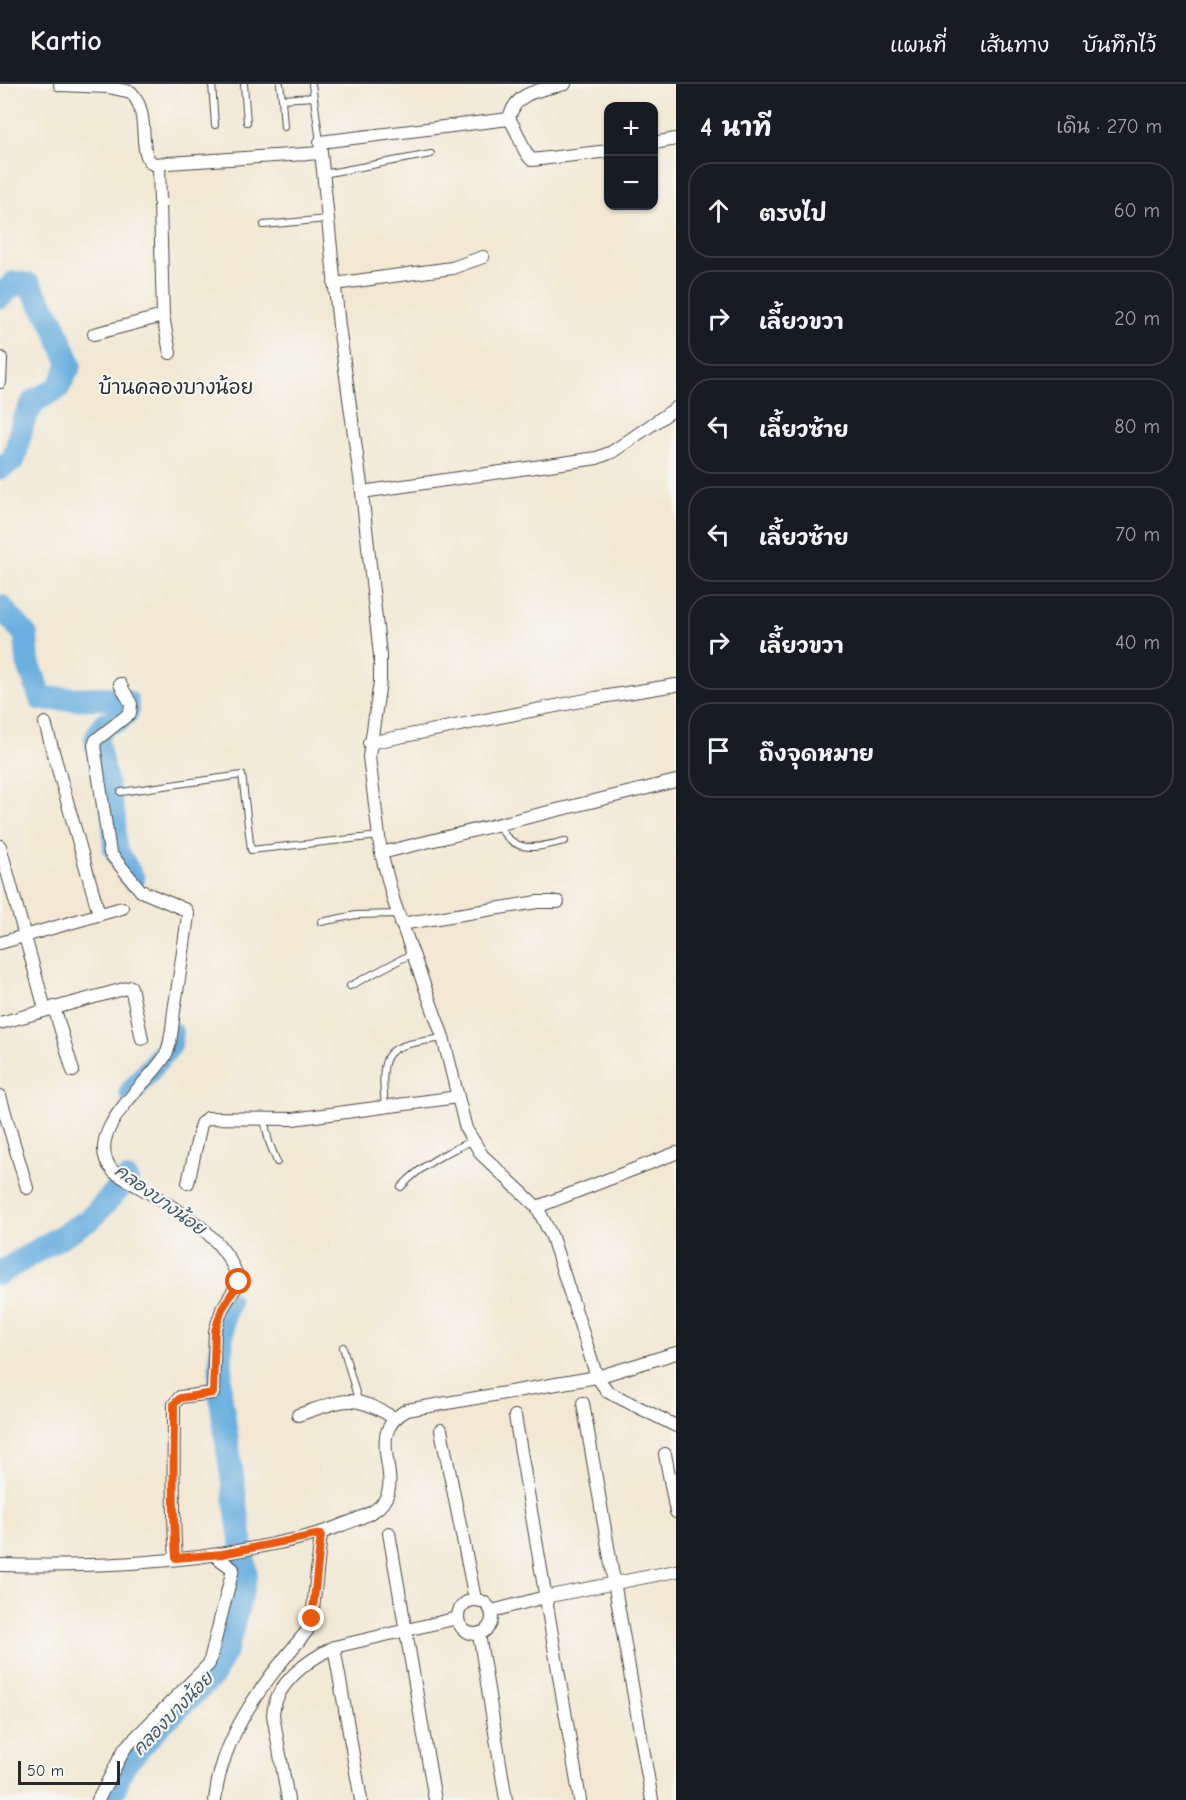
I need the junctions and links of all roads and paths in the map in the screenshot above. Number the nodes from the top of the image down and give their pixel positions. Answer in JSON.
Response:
{"nodes":[{"id":1,"x":212,"y":84,"type":"edge"},
{"id":2,"x":244,"y":84,"type":"edge"},
{"id":3,"x":280,"y":84,"type":"edge"},
{"id":4,"x":312,"y":84,"type":"edge"},
{"id":5,"x":565,"y":84,"type":"edge"},
{"id":6,"x":60,"y":85,"type":"edge"},
{"id":7,"x":544,"y":87,"type":"edge"},
{"id":8,"x":314,"y":97,"type":"junction"},
{"id":9,"x":282,"y":99,"type":"junction"},
{"id":10,"x":509,"y":119,"type":"junction"},
{"id":11,"x":247,"y":122,"type":"dead end"},
{"id":12,"x":215,"y":125,"type":"dead end"},
{"id":13,"x":284,"y":128,"type":"dead end"},
{"id":14,"x":676,"y":139,"type":"edge"},
{"id":15,"x":658,"y":142,"type":"edge"},
{"id":16,"x":320,"y":148,"type":"junction"},
{"id":17,"x":604,"y":152,"type":"edge"},
{"id":18,"x":431,"y":154,"type":"dead end"},
{"id":19,"x":159,"y":165,"type":"junction"},
{"id":20,"x":323,"y":174,"type":"junction"},
{"id":21,"x":327,"y":219,"type":"junction"},
{"id":22,"x":264,"y":225,"type":"dead end"},
{"id":23,"x":483,"y":257,"type":"dead end"},
{"id":24,"x":334,"y":284,"type":"junction"},
{"id":25,"x":163,"y":316,"type":"junction"},
{"id":26,"x":94,"y":334,"type":"dead end"},
{"id":27,"x":170,"y":353,"type":"dead end"},
{"id":28,"x":1,"y":358,"type":"edge"},
{"id":29,"x":0,"y":382,"type":"edge"},
{"id":30,"x":676,"y":408,"type":"edge"},
{"id":31,"x":362,"y":492,"type":"junction"},
{"id":32,"x":120,"y":684,"type":"dead end"},
{"id":33,"x":676,"y":685,"type":"edge"},
{"id":34,"x":45,"y":723,"type":"dead end"},
{"id":35,"x":369,"y":743,"type":"junction"},
{"id":36,"x":676,"y":781,"type":"edge"},
{"id":37,"x":121,"y":792,"type":"dead end"},
{"id":38,"x":497,"y":824,"type":"junction"},
{"id":39,"x":379,"y":836,"type":"junction"},
{"id":40,"x":565,"y":842,"type":"dead end"},
{"id":41,"x":0,"y":846,"type":"edge"},
{"id":42,"x":381,"y":853,"type":"junction"},
{"id":43,"x":558,"y":902,"type":"dead end"},
{"id":44,"x":122,"y":908,"type":"dead end"},
{"id":45,"x":99,"y":914,"type":"junction"},
{"id":46,"x":400,"y":919,"type":"junction"},
{"id":47,"x":321,"y":922,"type":"dead end"},
{"id":48,"x":25,"y":936,"type":"junction"},
{"id":49,"x":0,"y":944,"type":"edge"},
{"id":50,"x":411,"y":954,"type":"junction"},
{"id":51,"x":350,"y":986,"type":"dead end"},
{"id":52,"x":50,"y":1008,"type":"junction"},
{"id":53,"x":0,"y":1023,"type":"edge"},
{"id":54,"x":443,"y":1037,"type":"junction"},
{"id":55,"x":142,"y":1039,"type":"dead end"},
{"id":56,"x":73,"y":1071,"type":"dead end"},
{"id":57,"x":0,"y":1096,"type":"edge"},
{"id":58,"x":458,"y":1097,"type":"junction"},
{"id":59,"x":385,"y":1107,"type":"junction"},
{"id":60,"x":264,"y":1119,"type":"junction"},
{"id":61,"x":472,"y":1141,"type":"junction"},
{"id":62,"x":676,"y":1153,"type":"edge"},
{"id":63,"x":277,"y":1162,"type":"dead end"},
{"id":64,"x":188,"y":1183,"type":"dead end"},
{"id":65,"x":401,"y":1186,"type":"dead end"},
{"id":66,"x":27,"y":1188,"type":"dead end"},
{"id":67,"x":537,"y":1207,"type":"junction"},
{"id":68,"x":343,"y":1347,"type":"dead end"},
{"id":69,"x":676,"y":1353,"type":"edge"},
{"id":70,"x":597,"y":1377,"type":"junction"},
{"id":71,"x":358,"y":1400,"type":"junction"},
{"id":72,"x":583,"y":1403,"type":"dead end"},
{"id":73,"x":298,"y":1415,"type":"dead end"},
{"id":74,"x":515,"y":1416,"type":"dead end"},
{"id":75,"x":394,"y":1418,"type":"junction"},
{"id":76,"x":676,"y":1426,"type":"edge"},
{"id":77,"x":441,"y":1430,"type":"dead end"},
{"id":78,"x":665,"y":1455,"type":"dead end"},
{"id":79,"x":676,"y":1512,"type":"edge"},
{"id":80,"x":389,"y":1533,"type":"dead end"},
{"id":81,"x":321,"y":1534,"type":"junction"},
{"id":82,"x":218,"y":1555,"type":"junction"},
{"id":83,"x":176,"y":1558,"type":"junction"},
{"id":84,"x":0,"y":1565,"type":"edge"},
{"id":85,"x":676,"y":1571,"type":"edge"},
{"id":86,"x":614,"y":1582,"type":"junction"},
{"id":87,"x":545,"y":1597,"type":"junction"},
{"id":88,"x":475,"y":1599,"type":"junction"},
{"id":89,"x":492,"y":1611,"type":"junction"},
{"id":90,"x":458,"y":1618,"type":"junction"},
{"id":91,"x":405,"y":1632,"type":"junction"},
{"id":92,"x":479,"y":1634,"type":"junction"},
{"id":93,"x":334,"y":1647,"type":"junction"},
{"id":94,"x":98,"y":1800,"type":"edge"},
{"id":95,"x":215,"y":1800,"type":"edge"},
{"id":96,"x":288,"y":1800,"type":"edge"},
{"id":97,"x":362,"y":1800,"type":"edge"},
{"id":98,"x":435,"y":1800,"type":"edge"},
{"id":99,"x":507,"y":1800,"type":"edge"},
{"id":100,"x":580,"y":1800,"type":"edge"},
{"id":101,"x":652,"y":1800,"type":"edge"}],
"edges":[{"from":1,"to":12,"type":"lane"},
{"from":2,"to":11,"type":"lane"},
{"from":3,"to":9,"type":"lane"},
{"from":4,"to":8,"type":"lane"},
{"from":5,"to":7,"type":"street"},
{"from":6,"to":19,"type":"street"},
{"from":7,"to":10,"type":"street"},
{"from":8,"to":9,"type":"lane"},
{"from":8,"to":16,"type":"lane"},
{"from":9,"to":13,"type":"lane"},
{"from":10,"to":16,"type":"street"},
{"from":10,"to":17,"type":"street"},
{"from":14,"to":15,"type":"street"},
{"from":16,"to":19,"type":"street"},
{"from":16,"to":20,"type":"street"},
{"from":18,"to":20,"type":"lane"},
{"from":19,"to":25,"type":"street"},
{"from":20,"to":21,"type":"street"},
{"from":21,"to":22,"type":"lane"},
{"from":21,"to":24,"type":"street"},
{"from":23,"to":24,"type":"street"},
{"from":24,"to":31,"type":"street"},
{"from":25,"to":26,"type":"street"},
{"from":25,"to":27,"type":"street"},
{"from":28,"to":29,"type":"street"},
{"from":30,"to":31,"type":"street"},
{"from":31,"to":35,"type":"street"},
{"from":32,"to":83,"type":"street"},
{"from":33,"to":35,"type":"street"},
{"from":34,"to":45,"type":"street"},
{"from":35,"to":39,"type":"street"},
{"from":36,"to":38,"type":"street"},
{"from":37,"to":39,"type":"lane"},
{"from":38,"to":40,"type":"lane"},
{"from":38,"to":42,"type":"street"},
{"from":39,"to":42,"type":"street"},
{"from":41,"to":48,"type":"street"},
{"from":42,"to":46,"type":"street"},
{"from":43,"to":46,"type":"street"},
{"from":44,"to":45,"type":"street"},
{"from":45,"to":48,"type":"street"},
{"from":46,"to":47,"type":"lane"},
{"from":46,"to":50,"type":"street"},
{"from":48,"to":49,"type":"street"},
{"from":48,"to":52,"type":"street"},
{"from":50,"to":51,"type":"lane"},
{"from":50,"to":54,"type":"street"},
{"from":52,"to":53,"type":"street"},
{"from":52,"to":55,"type":"street"},
{"from":52,"to":56,"type":"street"},
{"from":54,"to":58,"type":"street"},
{"from":54,"to":59,"type":"lane"},
{"from":57,"to":66,"type":"street"},
{"from":58,"to":59,"type":"street"},
{"from":58,"to":61,"type":"street"},
{"from":59,"to":60,"type":"street"},
{"from":60,"to":63,"type":"lane"},
{"from":60,"to":64,"type":"street"},
{"from":61,"to":65,"type":"lane"},
{"from":61,"to":67,"type":"street"},
{"from":62,"to":67,"type":"street"},
{"from":67,"to":70,"type":"street"},
{"from":68,"to":71,"type":"lane"},
{"from":69,"to":70,"type":"street"},
{"from":70,"to":75,"type":"street"},
{"from":70,"to":76,"type":"street"},
{"from":71,"to":73,"type":"street"},
{"from":71,"to":75,"type":"street"},
{"from":72,"to":86,"type":"street"},
{"from":74,"to":87,"type":"street"},
{"from":75,"to":81,"type":"street"},
{"from":77,"to":88,"type":"street"},
{"from":78,"to":79,"type":"street"},
{"from":80,"to":91,"type":"street"},
{"from":81,"to":82,"type":"street"},
{"from":81,"to":95,"type":"street"},
{"from":82,"to":83,"type":"street"},
{"from":82,"to":94,"type":"street"},
{"from":83,"to":84,"type":"street"},
{"from":85,"to":86,"type":"street"},
{"from":86,"to":87,"type":"street"},
{"from":86,"to":101,"type":"street"},
{"from":87,"to":89,"type":"street"},
{"from":87,"to":100,"type":"street"},
{"from":88,"to":89,"type":"street"},
{"from":88,"to":90,"type":"street"},
{"from":89,"to":92,"type":"street"},
{"from":90,"to":91,"type":"street"},
{"from":90,"to":92,"type":"street"},
{"from":91,"to":93,"type":"street"},
{"from":91,"to":98,"type":"street"},
{"from":92,"to":99,"type":"street"},
{"from":93,"to":96,"type":"street"},
{"from":93,"to":97,"type":"street"}]}
